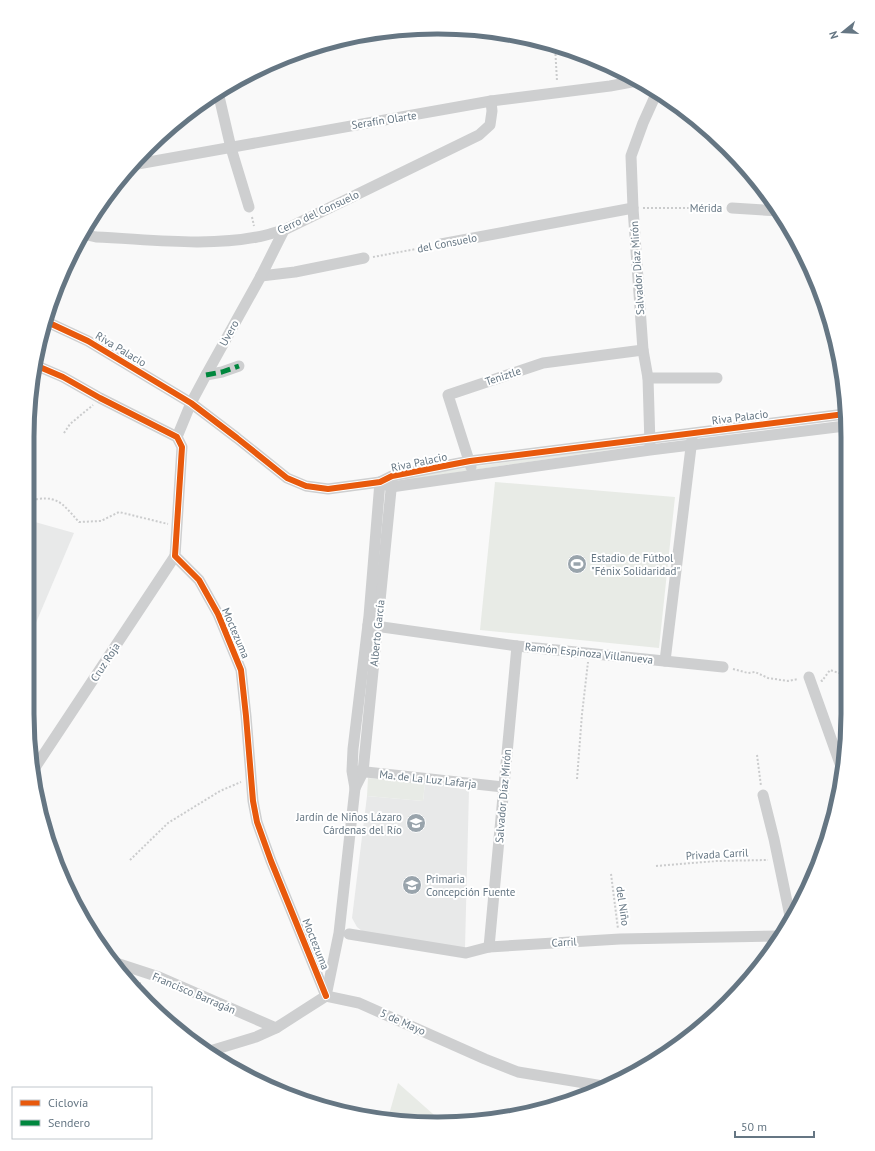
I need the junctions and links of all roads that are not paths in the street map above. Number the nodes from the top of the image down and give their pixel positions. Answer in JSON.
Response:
{"nodes":[{"id":1,"x":629,"y":83,"type":"edge"},
{"id":2,"x":654,"y":97,"type":"edge"},
{"id":3,"x":219,"y":98,"type":"edge"},
{"id":4,"x":491,"y":101,"type":"junction"},
{"id":5,"x":231,"y":148,"type":"junction"},
{"id":6,"x":141,"y":163,"type":"edge"},
{"id":7,"x":249,"y":207,"type":"road end"},
{"id":8,"x":633,"y":208,"type":"junction"},
{"id":9,"x":732,"y":208,"type":"road end"},
{"id":10,"x":771,"y":210,"type":"edge"},
{"id":11,"x":284,"y":230,"type":"junction"},
{"id":12,"x":88,"y":235,"type":"edge"},
{"id":13,"x":441,"y":244,"type":"road end"},
{"id":14,"x":364,"y":258,"type":"road end"},
{"id":15,"x":261,"y":276,"type":"junction"},
{"id":16,"x":51,"y":324,"type":"edge"},
{"id":17,"x":643,"y":350,"type":"junction"},
{"id":18,"x":239,"y":366,"type":"dead end"},
{"id":19,"x":40,"y":367,"type":"edge"},
{"id":20,"x":206,"y":375,"type":"junction"},
{"id":21,"x":648,"y":378,"type":"junction"},
{"id":22,"x":717,"y":378,"type":"dead end"},
{"id":23,"x":191,"y":403,"type":"junction"},
{"id":24,"x":840,"y":414,"type":"edge"},
{"id":25,"x":841,"y":426,"type":"edge"},
{"id":26,"x":693,"y":433,"type":"junction"},
{"id":27,"x":177,"y":437,"type":"junction"},
{"id":28,"x":650,"y":444,"type":"junction"},
{"id":29,"x":691,"y":445,"type":"junction"},
{"id":30,"x":470,"y":461,"type":"junction"},
{"id":31,"x":474,"y":475,"type":"junction"},
{"id":32,"x":380,"y":482,"type":"junction"},
{"id":33,"x":392,"y":482,"type":"junction"},
{"id":34,"x":175,"y":556,"type":"junction"},
{"id":35,"x":373,"y":626,"type":"junction"},
{"id":36,"x":517,"y":646,"type":"junction"},
{"id":37,"x":665,"y":661,"type":"junction"},
{"id":38,"x":723,"y":667,"type":"road end"},
{"id":39,"x":809,"y":677,"type":"road end"},
{"id":40,"x":839,"y":759,"type":"edge"},
{"id":41,"x":37,"y":765,"type":"edge"},
{"id":42,"x":358,"y":771,"type":"junction"},
{"id":43,"x":503,"y":787,"type":"junction"},
{"id":44,"x":762,"y":795,"type":"road end"},
{"id":45,"x":789,"y":911,"type":"edge"},
{"id":46,"x":349,"y":934,"type":"dead end"},
{"id":47,"x":774,"y":936,"type":"edge"},
{"id":48,"x":489,"y":947,"type":"junction"},
{"id":49,"x":122,"y":965,"type":"edge"},
{"id":50,"x":326,"y":996,"type":"junction"},
{"id":51,"x":276,"y":1028,"type":"junction"},
{"id":52,"x":214,"y":1050,"type":"edge"},
{"id":53,"x":595,"y":1085,"type":"edge"}],
"edges":[{"from":1,"to":4,"type":"street","name":"Serafín Olarte"},
{"from":2,"to":8,"type":"street","name":"Salvador Díaz Mirón"},
{"from":3,"to":5,"type":"street"},
{"from":4,"to":5,"type":"street","name":"Serafín Olarte"},
{"from":4,"to":11,"type":"street","name":"Cerro del Consuelo"},
{"from":5,"to":6,"type":"street","name":"Serafín Olarte"},
{"from":5,"to":7,"type":"street"},
{"from":8,"to":13,"type":"street","name":"del Consuelo"},
{"from":8,"to":17,"type":"street","name":"Salvador Díaz Mirón"},
{"from":9,"to":10,"type":"street","name":"Mérida"},
{"from":11,"to":12,"type":"street","name":"Cerro del Consuelo"},
{"from":11,"to":15,"type":"street","name":"Uvero"},
{"from":14,"to":15,"type":"street"},
{"from":15,"to":20,"type":"street","name":"Uvero"},
{"from":16,"to":23,"type":"street","name":"Riva Palacio"},
{"from":17,"to":21,"type":"street","name":"Salvador Díaz Mirón"},
{"from":17,"to":30,"type":"street","name":"Teniztle"},
{"from":18,"to":20,"type":"street"},
{"from":19,"to":27,"type":"street"},
{"from":20,"to":23,"type":"street","name":"Uvero"},
{"from":21,"to":22,"type":"street"},
{"from":21,"to":28,"type":"street","name":"Salvador Díaz Mirón"},
{"from":23,"to":27,"type":"street","name":"Uvero"},
{"from":23,"to":32,"type":"street","name":"Riva Palacio"},
{"from":24,"to":26,"type":"street","name":"Riva Palacio"},
{"from":25,"to":29,"type":"street","name":"Riva Palacio"},
{"from":26,"to":28,"type":"street","name":"Riva Palacio"},
{"from":26,"to":29,"type":"street"},
{"from":27,"to":34,"type":"street"},
{"from":28,"to":29,"type":"street","name":"Riva Palacio"},
{"from":28,"to":30,"type":"street","name":"Riva Palacio"},
{"from":28,"to":31,"type":"street","name":"Riva Palacio"},
{"from":29,"to":37,"type":"street"},
{"from":30,"to":31,"type":"street","name":"Teniztle"},
{"from":30,"to":33,"type":"street","name":"Riva Palacio"},
{"from":31,"to":33,"type":"street","name":"Riva Palacio"},
{"from":32,"to":33,"type":"street","name":"Riva Palacio"},
{"from":32,"to":35,"type":"street","name":"Alberto García"},
{"from":33,"to":35,"type":"street","name":"Alberto García"},
{"from":34,"to":41,"type":"street","name":"Cruz Roja"},
{"from":34,"to":50,"type":"street","name":"Moctezuma"},
{"from":35,"to":36,"type":"street","name":"Ramón Espinoza Villanueva"},
{"from":35,"to":42,"type":"street","name":"Alberto García"},
{"from":36,"to":37,"type":"street","name":"Ramón Espinoza Villanueva"},
{"from":36,"to":43,"type":"street","name":"Salvador Díaz Mirón"},
{"from":37,"to":38,"type":"street","name":"Ramón Espinoza Villanueva"},
{"from":39,"to":40,"type":"street"},
{"from":42,"to":43,"type":"street","name":"Ma. de La Luz Lafarja"},
{"from":42,"to":50,"type":"street","name":"Alberto García"},
{"from":43,"to":48,"type":"street","name":"Salvador Díaz Mirón"},
{"from":44,"to":45,"type":"street"},
{"from":46,"to":48,"type":"street","name":"Carril"},
{"from":47,"to":48,"type":"street","name":"Carril"},
{"from":49,"to":51,"type":"street","name":"Francisco Barragán"},
{"from":50,"to":51,"type":"street"},
{"from":50,"to":53,"type":"street","name":"5 de Mayo"},
{"from":51,"to":52,"type":"street"}]}
